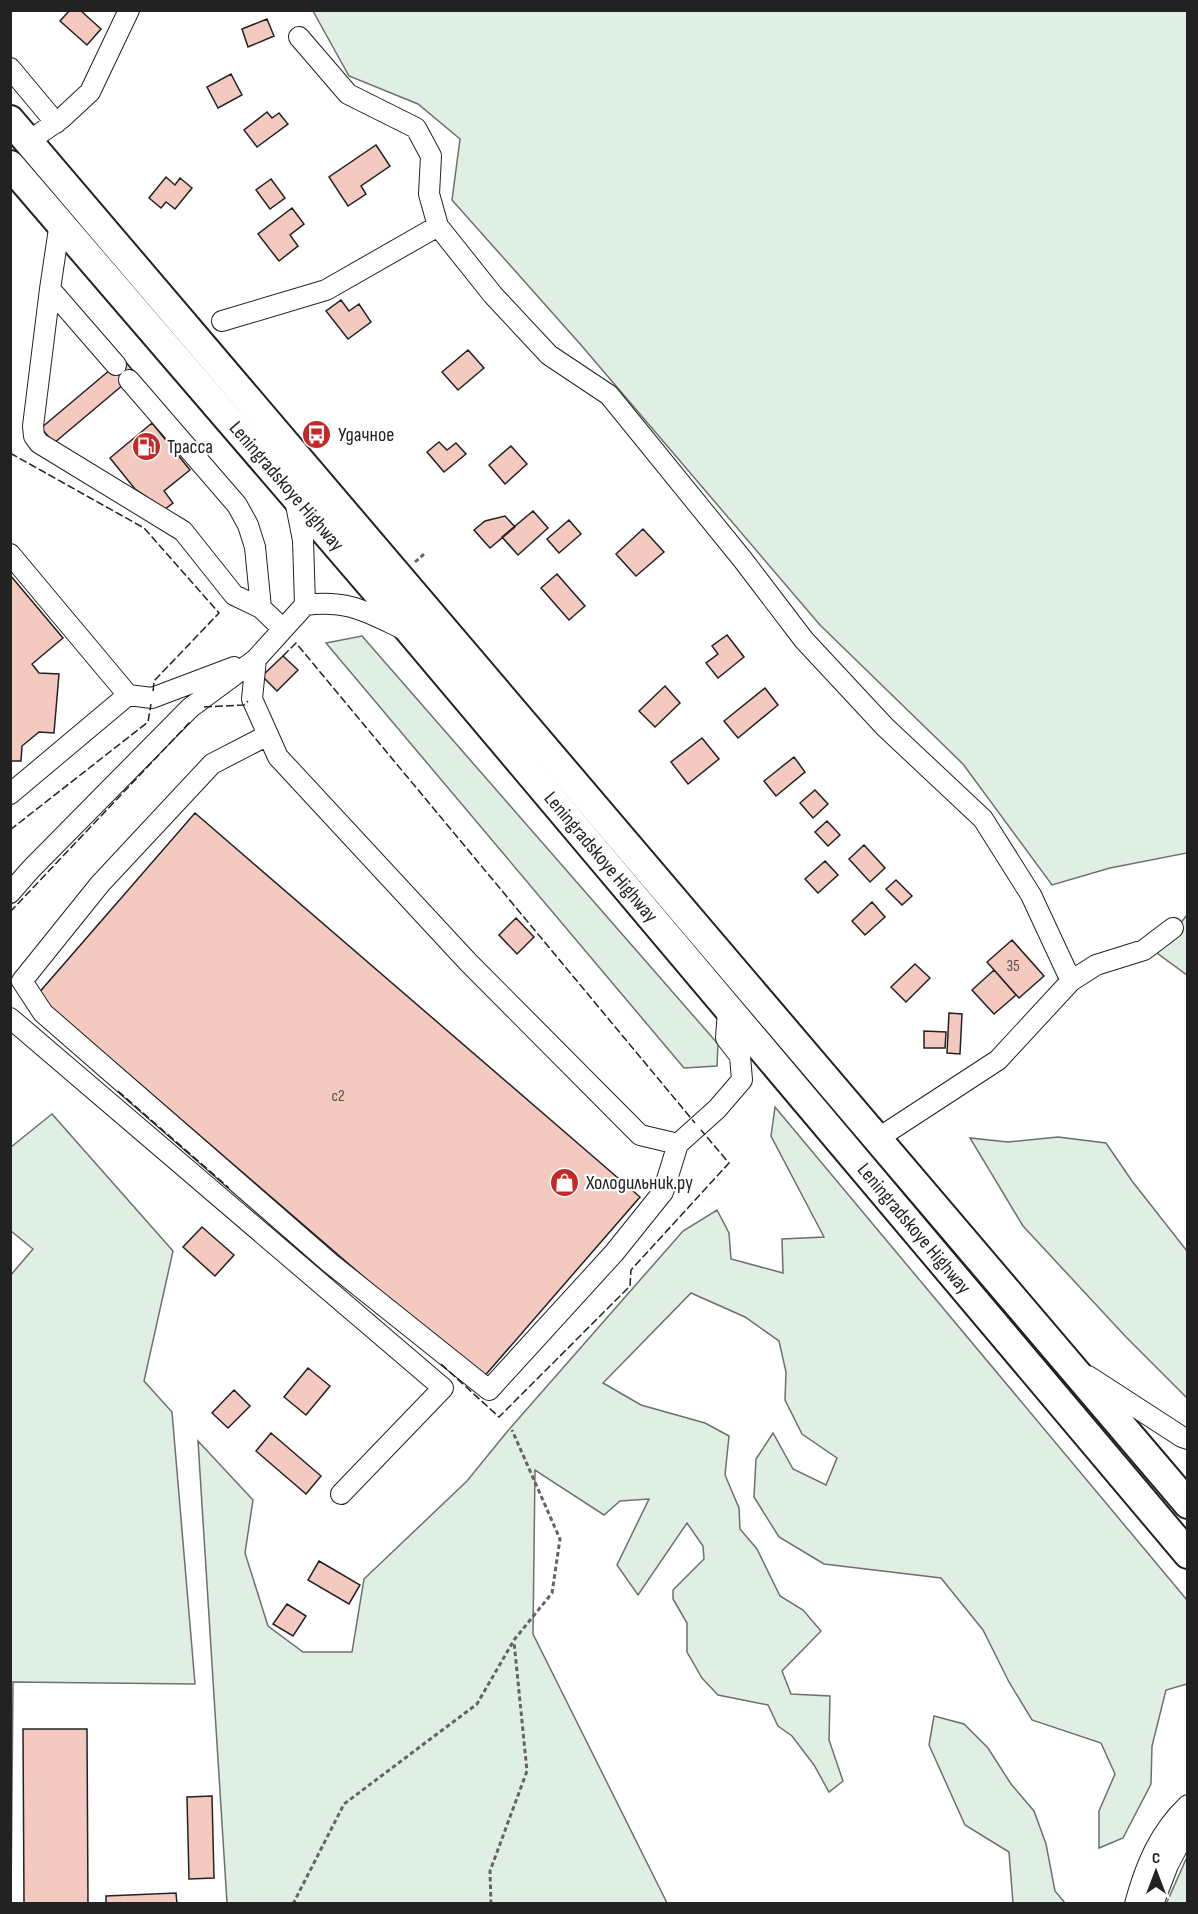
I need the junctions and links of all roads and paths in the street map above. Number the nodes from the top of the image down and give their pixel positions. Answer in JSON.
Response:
{"nodes":[{"id":1,"x":129,"y":10,"type":"edge"},
{"id":2,"x":299,"y":37,"type":"dead end"},
{"id":3,"x":10,"y":68,"type":"edge"},
{"id":4,"x":10,"y":120,"type":"edge"},
{"id":5,"x":56,"y":123,"type":"junction"},
{"id":6,"x":29,"y":141,"type":"junction"},
{"id":7,"x":10,"y":165,"type":"edge"},
{"id":8,"x":60,"y":222,"type":"junction"},
{"id":9,"x":438,"y":226,"type":"junction"},
{"id":10,"x":50,"y":289,"type":"junction"},
{"id":11,"x":222,"y":321,"type":"dead end"},
{"id":12,"x":116,"y":365,"type":"dead end"},
{"id":13,"x":129,"y":380,"type":"dead end"},
{"id":14,"x":295,"y":495,"type":"junction"},
{"id":15,"x":10,"y":554,"type":"edge"},
{"id":16,"x":423,"y":554,"type":"dead end"},
{"id":17,"x":411,"y":565,"type":"dead end"},
{"id":18,"x":305,"y":605,"type":"junction"},
{"id":19,"x":261,"y":608,"type":"junction"},
{"id":20,"x":283,"y":629,"type":"junction"},
{"id":21,"x":411,"y":633,"type":"junction"},
{"id":22,"x":256,"y":658,"type":"junction"},
{"id":23,"x":128,"y":695,"type":"junction"},
{"id":24,"x":268,"y":735,"type":"junction"},
{"id":25,"x":10,"y":794,"type":"edge"},
{"id":26,"x":10,"y":893,"type":"edge"},
{"id":27,"x":1173,"y":927,"type":"dead end"},
{"id":28,"x":1071,"y":981,"type":"junction"},
{"id":29,"x":728,"y":1010,"type":"junction"},
{"id":30,"x":10,"y":1018,"type":"edge"},
{"id":31,"x":877,"y":1139,"type":"junction"},
{"id":32,"x":678,"y":1144,"type":"junction"},
{"id":33,"x":1069,"y":1364,"type":"junction"},
{"id":34,"x":512,"y":1430,"type":"dead end"},
{"id":35,"x":1188,"y":1439,"type":"edge"},
{"id":36,"x":341,"y":1494,"type":"dead end"},
{"id":37,"x":1188,"y":1504,"type":"edge"},
{"id":38,"x":1188,"y":1554,"type":"edge"},
{"id":39,"x":514,"y":1640,"type":"junction"},
{"id":40,"x":1188,"y":1805,"type":"edge"},
{"id":41,"x":1188,"y":1827,"type":"edge"},
{"id":42,"x":293,"y":1904,"type":"edge"},
{"id":43,"x":491,"y":1904,"type":"edge"},
{"id":44,"x":1135,"y":1904,"type":"edge"},
{"id":45,"x":1153,"y":1904,"type":"edge"}],
"edges":[{"from":1,"to":5,"type":"street"},
{"from":2,"to":9,"type":"street"},
{"from":3,"to":5,"type":"street"},
{"from":4,"to":6,"type":"highway","name":"Leningradskoye Highway"},
{"from":5,"to":6,"type":"street"},
{"from":6,"to":31,"type":"highway","name":"Leningradskoye Highway"},
{"from":7,"to":8,"type":"highway","name":"Leningradskoye Highway"},
{"from":8,"to":10,"type":"street"},
{"from":8,"to":14,"type":"highway","name":"Leningradskoye Highway"},
{"from":9,"to":11,"type":"street"},
{"from":9,"to":28,"type":"street"},
{"from":10,"to":12,"type":"street"},
{"from":10,"to":19,"type":"street"},
{"from":13,"to":19,"type":"street"},
{"from":14,"to":18,"type":"street"},
{"from":14,"to":21,"type":"highway","name":"Leningradskoye Highway"},
{"from":15,"to":23,"type":"street"},
{"from":16,"to":17,"type":"path"},
{"from":18,"to":20,"type":"street"},
{"from":18,"to":21,"type":"street"},
{"from":19,"to":20,"type":"street"},
{"from":20,"to":22,"type":"street"},
{"from":21,"to":29,"type":"highway","name":"Leningradskoye Highway"},
{"from":22,"to":23,"type":"street"},
{"from":22,"to":24,"type":"street"},
{"from":22,"to":26,"type":"street"},
{"from":23,"to":25,"type":"street"},
{"from":24,"to":32,"type":"street"},
{"from":24,"to":32,"type":"street"},
{"from":27,"to":28,"type":"street"},
{"from":28,"to":31,"type":"street"},
{"from":29,"to":32,"type":"street"},
{"from":29,"to":38,"type":"highway","name":"Leningradskoye Highway"},
{"from":30,"to":36,"type":"street"},
{"from":31,"to":33,"type":"highway","name":"Leningradskoye Highway"},
{"from":33,"to":35,"type":"street"},
{"from":33,"to":37,"type":"highway","name":"Leningradskoye Highway"},
{"from":34,"to":39,"type":"path"},
{"from":39,"to":42,"type":"path"},
{"from":39,"to":43,"type":"path"},
{"from":40,"to":44,"type":"street"},
{"from":41,"to":45,"type":"street"}]}
